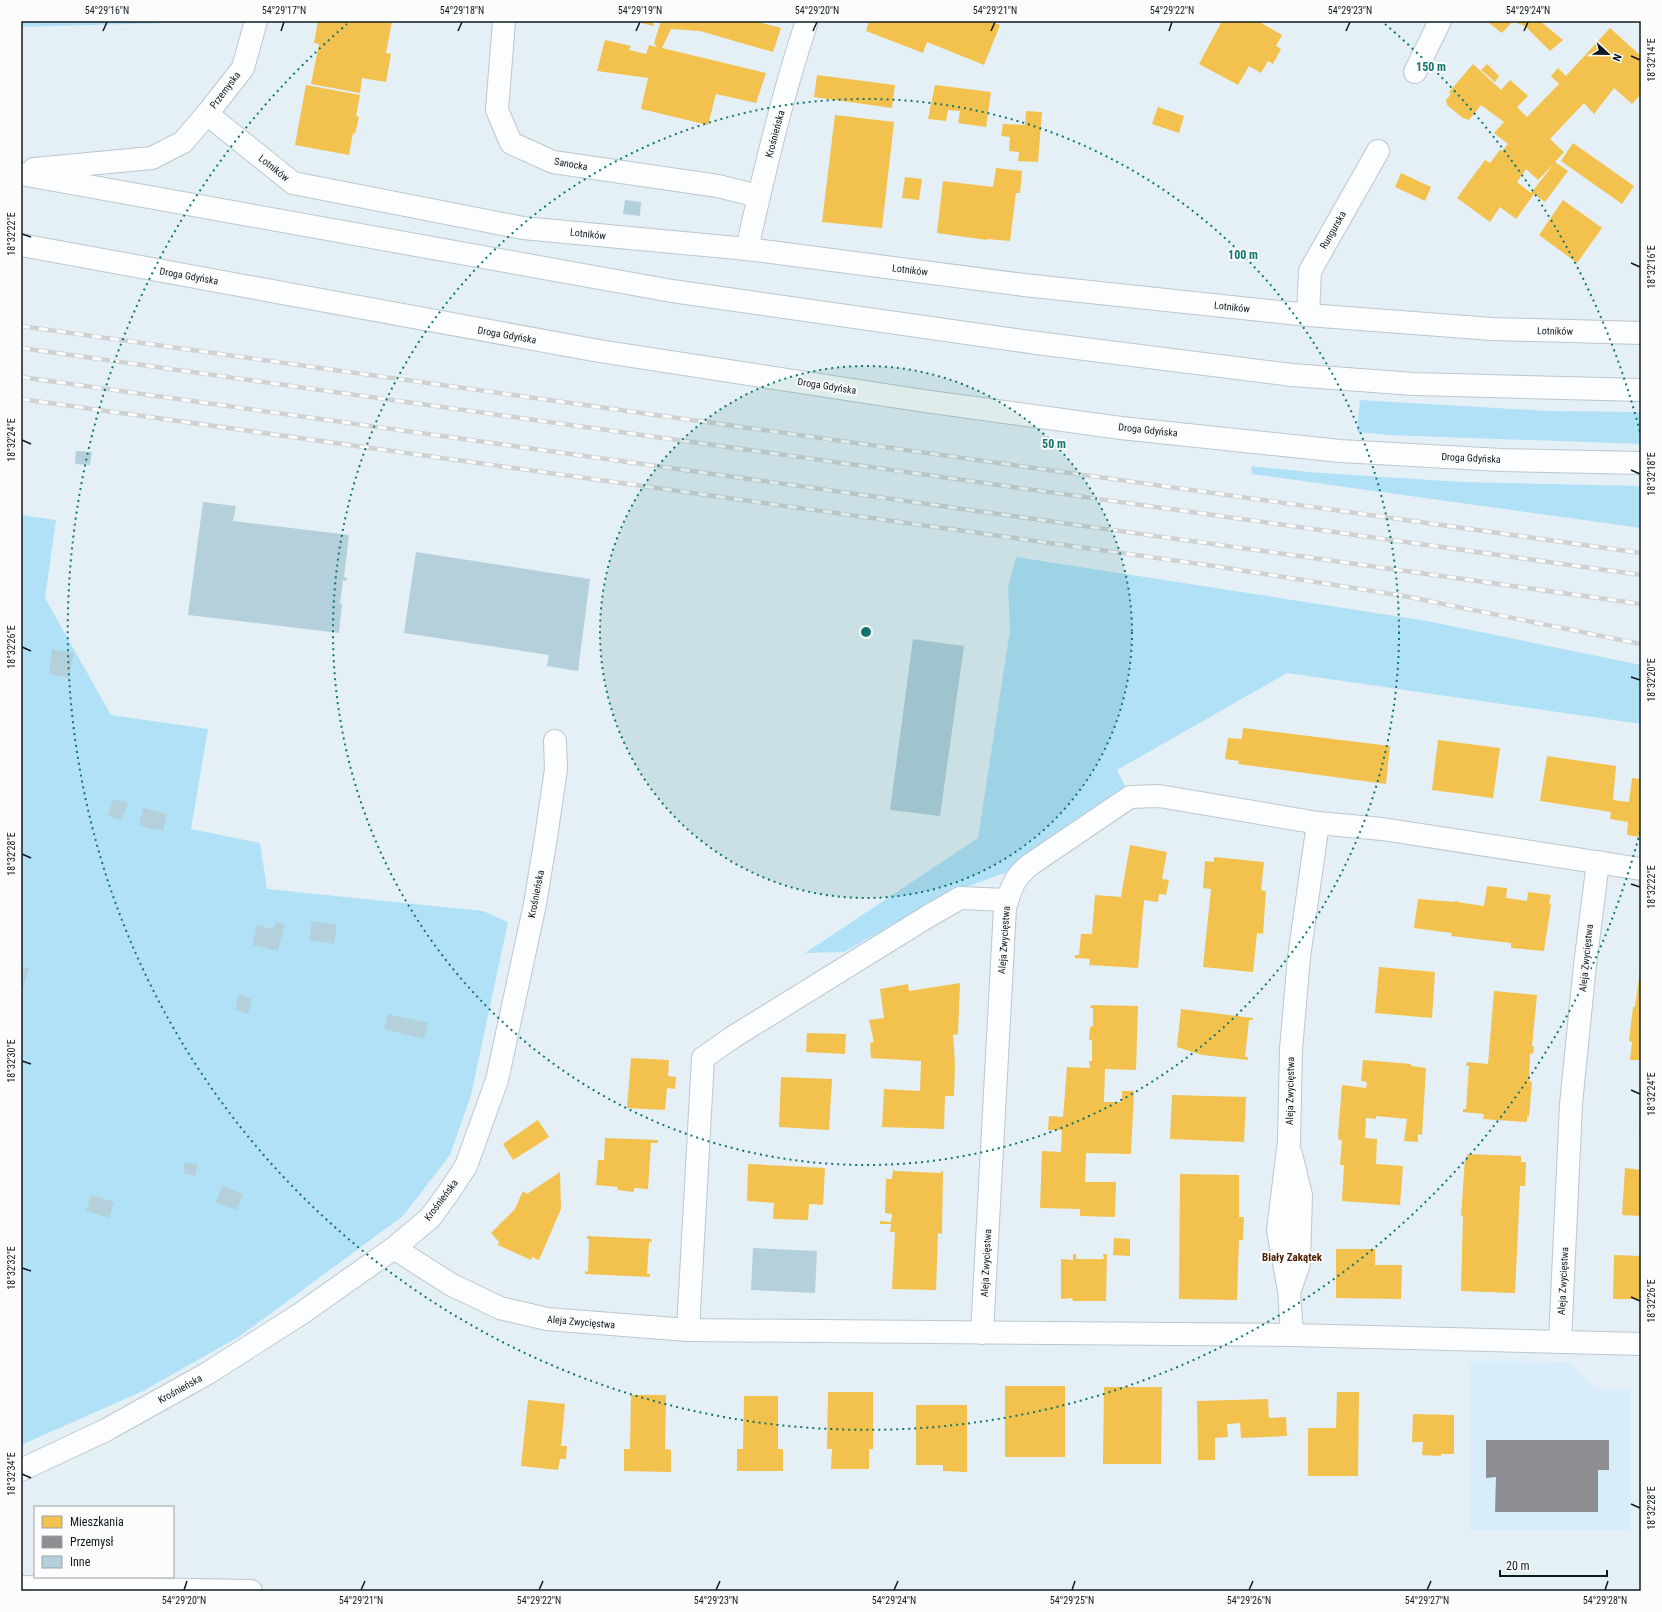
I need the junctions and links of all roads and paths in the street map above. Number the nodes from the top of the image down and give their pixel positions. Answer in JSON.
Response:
{"nodes":[{"id":1,"x":256,"y":21,"type":"edge"},
{"id":2,"x":504,"y":21,"type":"edge"},
{"id":3,"x":807,"y":21,"type":"edge"},
{"id":4,"x":1440,"y":21,"type":"edge"},
{"id":5,"x":1415,"y":72,"type":"dead end"},
{"id":6,"x":207,"y":114,"type":"junction"},
{"id":7,"x":1378,"y":151,"type":"dead end"},
{"id":8,"x":21,"y":172,"type":"edge"},
{"id":9,"x":758,"y":196,"type":"junction"},
{"id":10,"x":21,"y":245,"type":"edge"},
{"id":11,"x":747,"y":249,"type":"junction"},
{"id":12,"x":1308,"y":315,"type":"junction"},
{"id":13,"x":1641,"y":332,"type":"edge"},
{"id":14,"x":1641,"y":390,"type":"edge"},
{"id":15,"x":1641,"y":463,"type":"edge"},
{"id":16,"x":555,"y":741,"type":"dead end"},
{"id":17,"x":1318,"y":823,"type":"junction"},
{"id":18,"x":1598,"y":862,"type":"junction"},
{"id":19,"x":1641,"y":869,"type":"edge"},
{"id":20,"x":1007,"y":900,"type":"junction"},
{"id":21,"x":394,"y":1248,"type":"junction"},
{"id":22,"x":688,"y":1330,"type":"junction"},
{"id":23,"x":982,"y":1334,"type":"junction"},
{"id":24,"x":1292,"y":1335,"type":"junction"},
{"id":25,"x":1560,"y":1342,"type":"junction"},
{"id":26,"x":1641,"y":1344,"type":"edge"},
{"id":27,"x":21,"y":1470,"type":"edge"},
{"id":28,"x":21,"y":1587,"type":"edge"},
{"id":29,"x":251,"y":1591,"type":"edge"}],
"edges":[{"from":1,"to":6,"type":"street","name":"Przemyska"},
{"from":2,"to":9,"type":"street","name":"Sanocka"},
{"from":3,"to":9,"type":"street","name":"Krośnieńska"},
{"from":4,"to":5,"type":"street"},
{"from":6,"to":8,"type":"street","name":"Przemyska"},
{"from":6,"to":11,"type":"street","name":"Lotników"},
{"from":7,"to":12,"type":"street","name":"Rungurska"},
{"from":8,"to":14,"type":"street"},
{"from":9,"to":11,"type":"street","name":"Krośnieńska"},
{"from":10,"to":15,"type":"street","name":"Droga Gdyńska"},
{"from":11,"to":12,"type":"street","name":"Lotników"},
{"from":12,"to":13,"type":"street","name":"Lotników"},
{"from":16,"to":21,"type":"street","name":"Krośnieńska"},
{"from":17,"to":18,"type":"street","name":"Aleja Zwycięstwa"},
{"from":17,"to":20,"type":"street","name":"Aleja Zwycięstwa"},
{"from":17,"to":24,"type":"street","name":"Aleja Zwycięstwa"},
{"from":18,"to":19,"type":"street","name":"Aleja Zwycięstwa"},
{"from":18,"to":25,"type":"street","name":"Aleja Zwycięstwa"},
{"from":20,"to":22,"type":"street"},
{"from":20,"to":23,"type":"street","name":"Aleja Zwycięstwa"},
{"from":21,"to":22,"type":"street","name":"Aleja Zwycięstwa"},
{"from":21,"to":27,"type":"street","name":"Krośnieńska"},
{"from":22,"to":23,"type":"street","name":"Aleja Zwycięstwa"},
{"from":23,"to":24,"type":"street","name":"Aleja Zwycięstwa"},
{"from":24,"to":25,"type":"street","name":"Aleja Zwycięstwa"},
{"from":25,"to":26,"type":"street","name":"Aleja Zwycięstwa"},
{"from":28,"to":29,"type":"street"}]}
